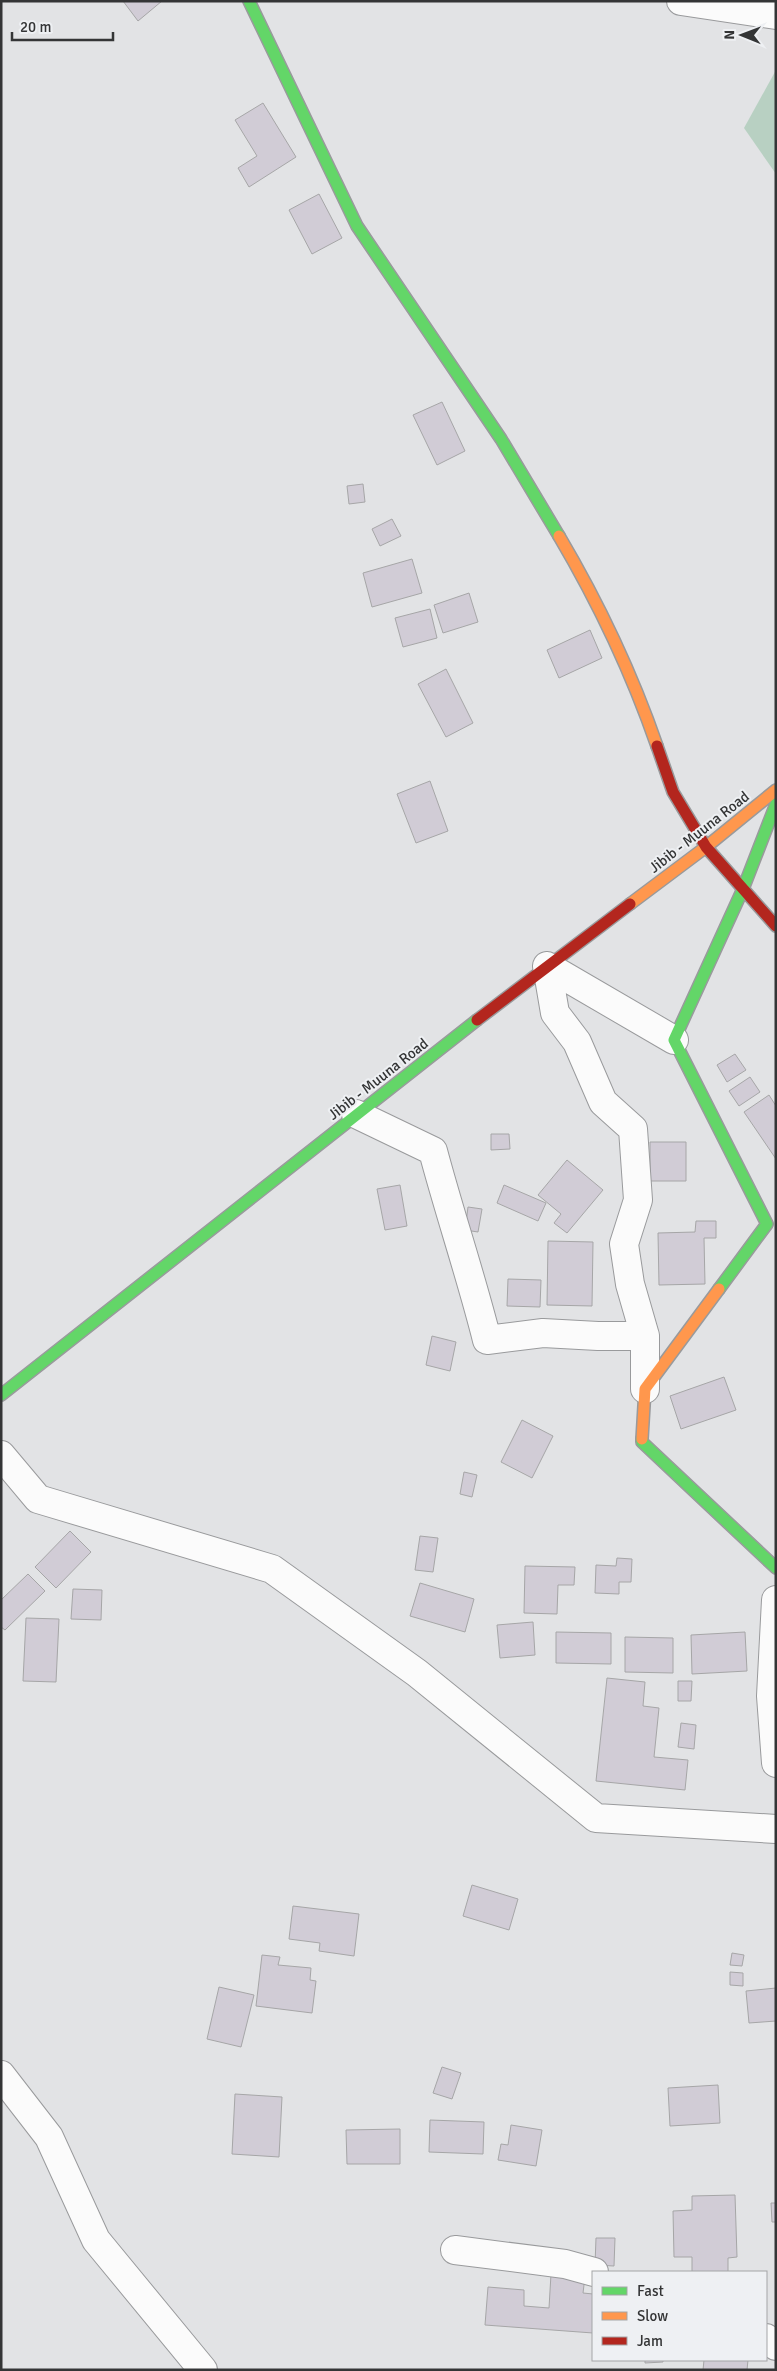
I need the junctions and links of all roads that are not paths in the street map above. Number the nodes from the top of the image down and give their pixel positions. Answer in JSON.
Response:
{"nodes":[{"id":1,"x":249,"y":1,"type":"edge"},
{"id":2,"x":681,"y":1,"type":"edge"},
{"id":3,"x":776,"y":16,"type":"edge"},
{"id":4,"x":776,"y":790,"type":"edge"},
{"id":5,"x":776,"y":804,"type":"edge"},
{"id":6,"x":706,"y":847,"type":"junction"},
{"id":7,"x":743,"y":889,"type":"junction"},
{"id":8,"x":776,"y":926,"type":"edge"},
{"id":9,"x":548,"y":966,"type":"junction"},
{"id":10,"x":674,"y":1040,"type":"junction"},
{"id":11,"x":356,"y":1114,"type":"junction"},
{"id":12,"x":645,"y":1336,"type":"junction"},
{"id":13,"x":645,"y":1389,"type":"junction"},
{"id":14,"x":1,"y":1395,"type":"edge"},
{"id":15,"x":1,"y":1455,"type":"edge"},
{"id":16,"x":776,"y":1568,"type":"edge"},
{"id":17,"x":776,"y":1600,"type":"edge"},
{"id":18,"x":776,"y":1763,"type":"edge"},
{"id":19,"x":776,"y":1829,"type":"edge"},
{"id":20,"x":1,"y":2075,"type":"edge"},
{"id":21,"x":455,"y":2250,"type":"dead end"},
{"id":22,"x":592,"y":2271,"type":"edge"},
{"id":23,"x":204,"y":2370,"type":"edge"}],
"edges":[{"from":1,"to":6,"type":"street"},
{"from":2,"to":3,"type":"street"},
{"from":4,"to":6,"type":"street","name":"Jibib - Muuna Road"},
{"from":5,"to":7,"type":"street"},
{"from":6,"to":7,"type":"street"},
{"from":6,"to":9,"type":"street","name":"Jibib - Muuna Road"},
{"from":7,"to":8,"type":"street"},
{"from":7,"to":10,"type":"street"},
{"from":9,"to":10,"type":"street"},
{"from":9,"to":11,"type":"street","name":"Jibib - Muuna Road"},
{"from":9,"to":12,"type":"street"},
{"from":10,"to":13,"type":"street"},
{"from":11,"to":12,"type":"street"},
{"from":11,"to":14,"type":"street","name":"Jibib - Muuna Road"},
{"from":12,"to":13,"type":"street"},
{"from":13,"to":16,"type":"street"},
{"from":15,"to":19,"type":"street"},
{"from":17,"to":18,"type":"street"},
{"from":20,"to":23,"type":"street"},
{"from":21,"to":22,"type":"street"}]}
